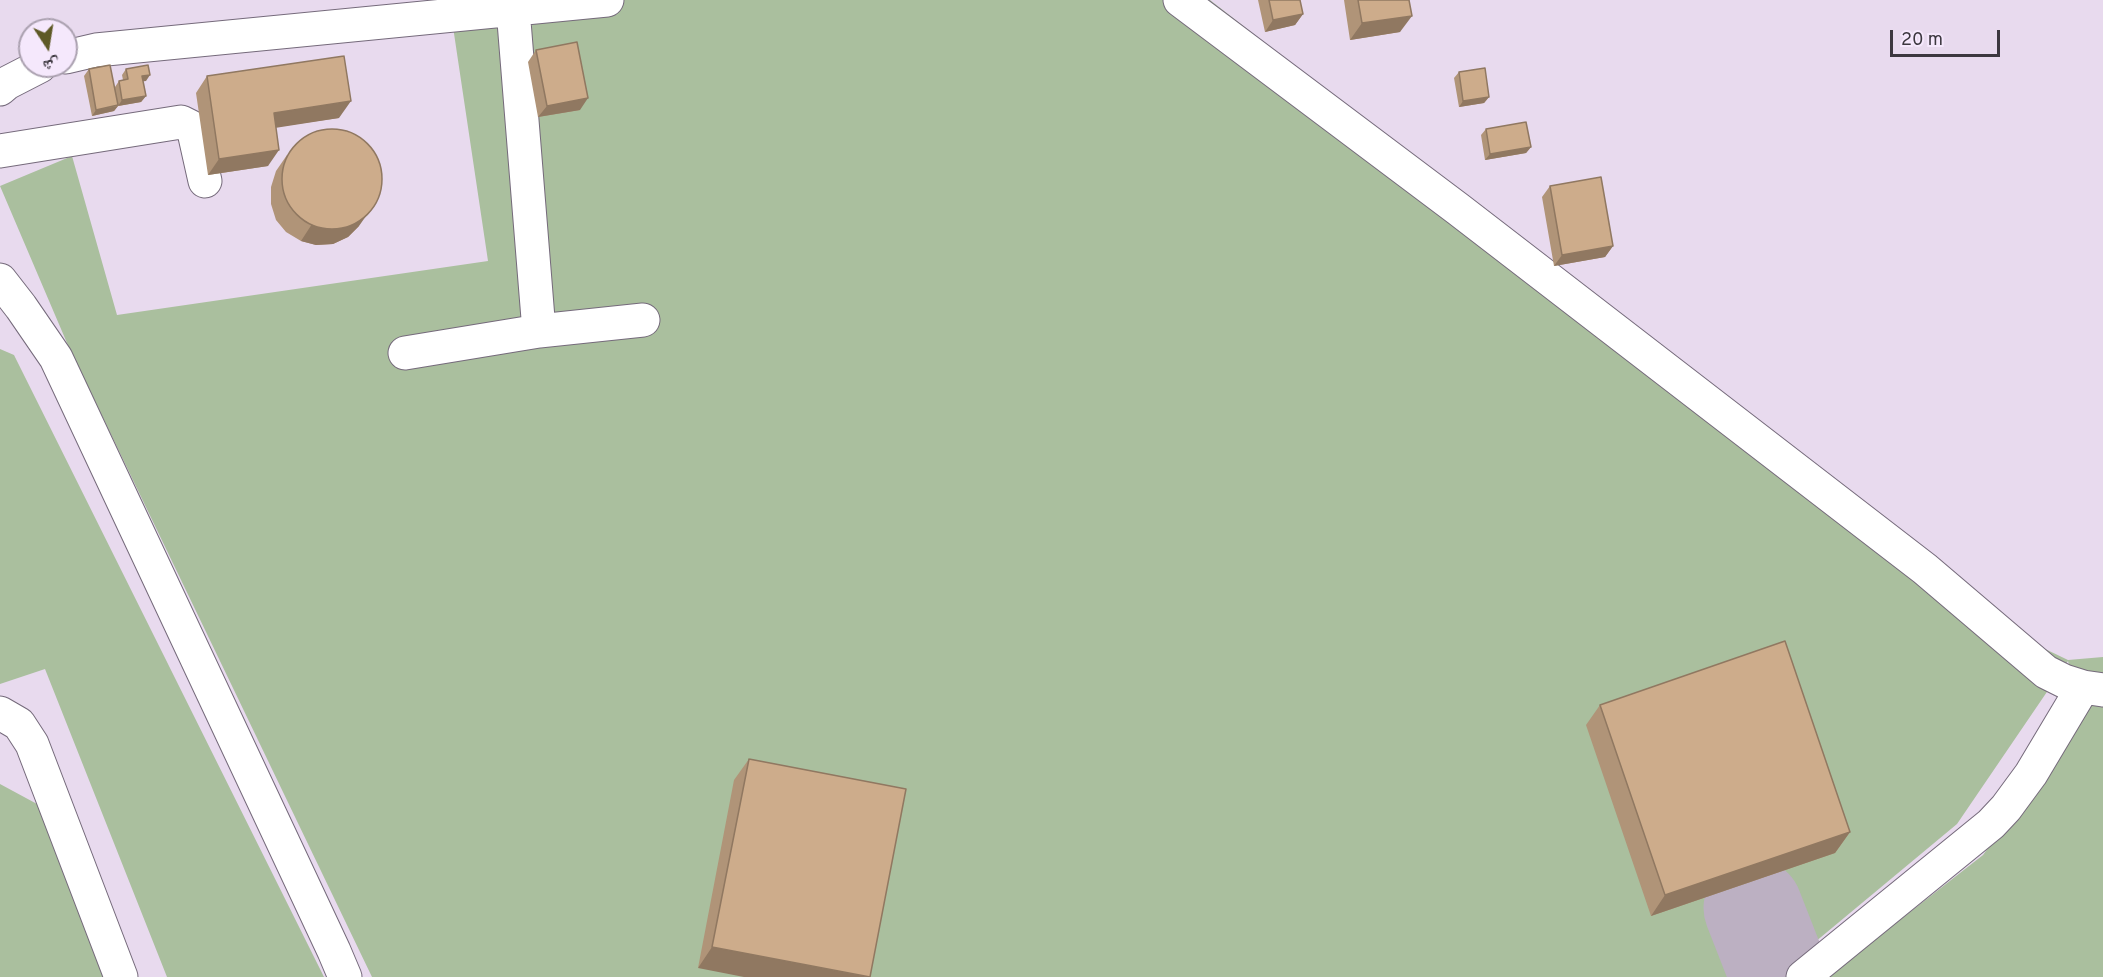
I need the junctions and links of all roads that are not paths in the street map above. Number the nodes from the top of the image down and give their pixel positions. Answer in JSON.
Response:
{"nodes":[{"id":1,"x":607,"y":0,"type":"edge"},
{"id":2,"x":1180,"y":0,"type":"edge"},
{"id":3,"x":513,"y":9,"type":"junction"},
{"id":4,"x":78,"y":54,"type":"edge"},
{"id":5,"x":18,"y":77,"type":"edge"},
{"id":6,"x":0,"y":89,"type":"edge"},
{"id":7,"x":0,"y":152,"type":"edge"},
{"id":8,"x":205,"y":181,"type":"dead end"},
{"id":9,"x":0,"y":280,"type":"edge"},
{"id":10,"x":643,"y":320,"type":"dead end"},
{"id":11,"x":539,"y":331,"type":"junction"},
{"id":12,"x":405,"y":353,"type":"dead end"},
{"id":13,"x":2093,"y":689,"type":"edge"},
{"id":14,"x":0,"y":713,"type":"edge"},
{"id":15,"x":121,"y":977,"type":"edge"},
{"id":16,"x":345,"y":977,"type":"edge"},
{"id":17,"x":1803,"y":977,"type":"edge"}],
"edges":[{"from":1,"to":3,"type":"street"},
{"from":2,"to":13,"type":"street"},
{"from":3,"to":4,"type":"street"},
{"from":3,"to":11,"type":"street"},
{"from":5,"to":6,"type":"street"},
{"from":7,"to":8,"type":"street"},
{"from":9,"to":16,"type":"street"},
{"from":10,"to":11,"type":"street"},
{"from":11,"to":12,"type":"street"},
{"from":13,"to":17,"type":"street"},
{"from":14,"to":15,"type":"street"}]}
